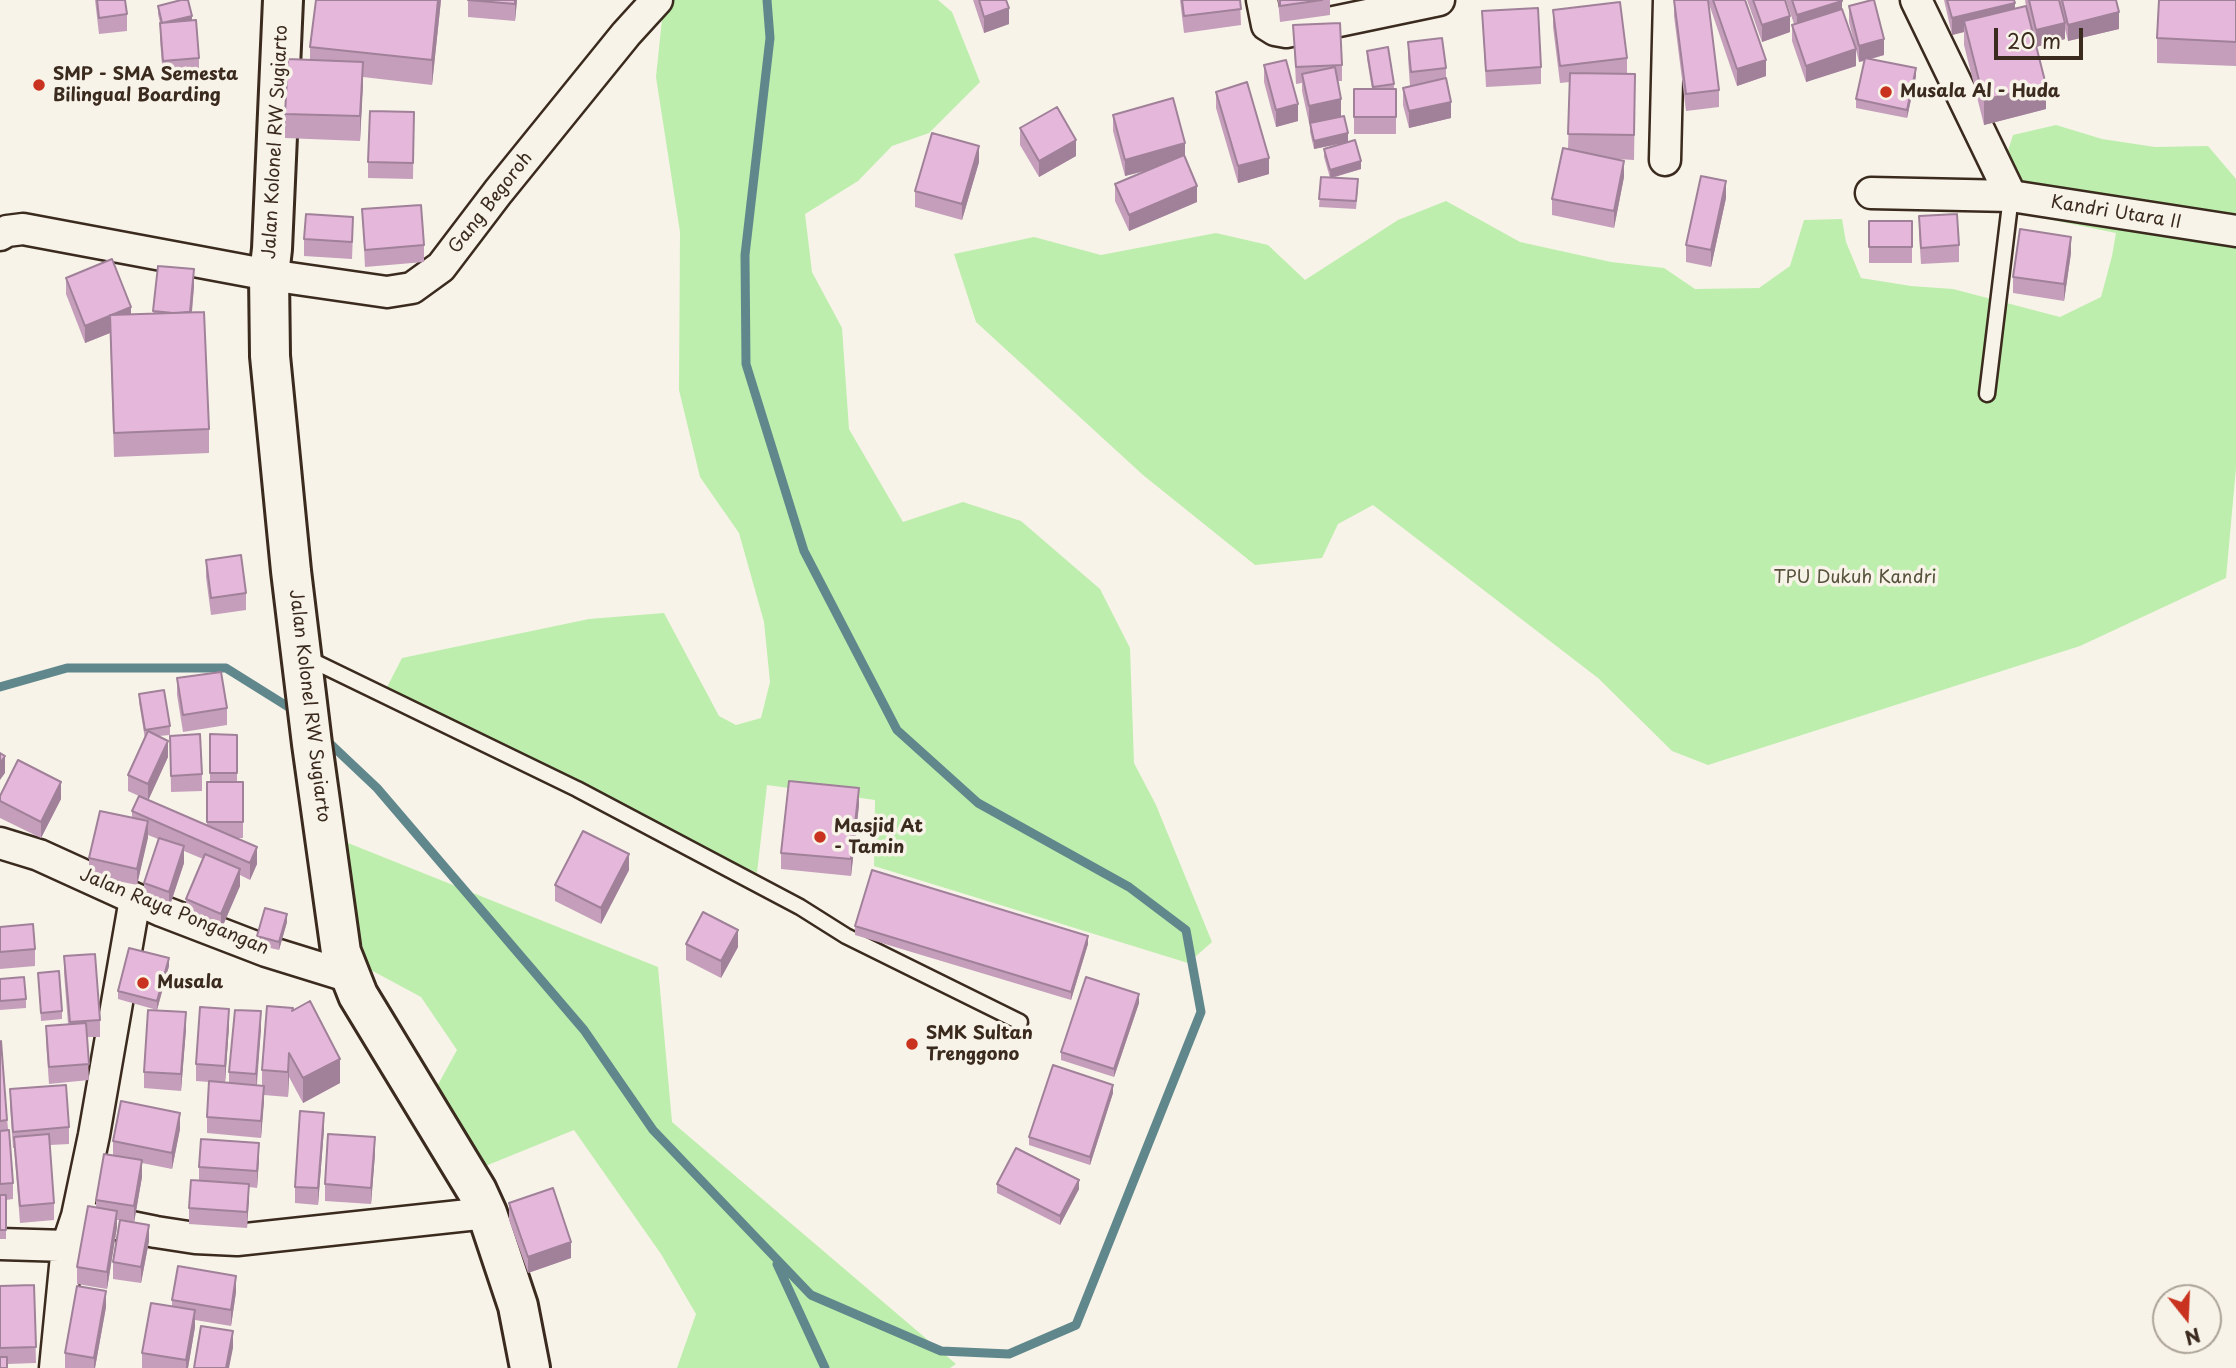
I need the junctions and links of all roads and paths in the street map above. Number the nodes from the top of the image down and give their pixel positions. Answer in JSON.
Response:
{"nodes":[{"id":1,"x":283,"y":0,"type":"edge"},
{"id":2,"x":657,"y":0,"type":"edge"},
{"id":3,"x":1262,"y":0,"type":"edge"},
{"id":4,"x":1439,"y":0,"type":"edge"},
{"id":5,"x":1669,"y":0,"type":"edge"},
{"id":6,"x":1916,"y":0,"type":"edge"},
{"id":7,"x":1665,"y":160,"type":"dead end"},
{"id":8,"x":2007,"y":190,"type":"junction"},
{"id":9,"x":1871,"y":193,"type":"dead end"},
{"id":10,"x":2236,"y":231,"type":"edge"},
{"id":11,"x":0,"y":235,"type":"edge"},
{"id":12,"x":269,"y":275,"type":"junction"},
{"id":13,"x":1987,"y":394,"type":"dead end"},
{"id":14,"x":302,"y":656,"type":"junction"},
{"id":15,"x":0,"y":843,"type":"edge"},
{"id":16,"x":135,"y":899,"type":"junction"},
{"id":17,"x":350,"y":977,"type":"junction"},
{"id":18,"x":1020,"y":1022,"type":"dead end"},
{"id":19,"x":487,"y":1213,"type":"junction"},
{"id":20,"x":77,"y":1216,"type":"junction"},
{"id":21,"x":0,"y":1244,"type":"edge"},
{"id":22,"x":67,"y":1246,"type":"junction"},
{"id":23,"x":55,"y":1368,"type":"edge"},
{"id":24,"x":530,"y":1368,"type":"edge"}],
"edges":[{"from":1,"to":12,"type":"main road","name":"Jalan Kolonel RW Sugiarto"},
{"from":2,"to":12,"type":"street","name":"Gang Begoroh"},
{"from":3,"to":4,"type":"street"},
{"from":5,"to":7,"type":"street"},
{"from":6,"to":8,"type":"street"},
{"from":8,"to":9,"type":"street","name":"Kandri Utara II"},
{"from":8,"to":10,"type":"street","name":"Kandri Utara II"},
{"from":8,"to":13,"type":"lane"},
{"from":11,"to":12,"type":"street","name":"Gang Begoroh"},
{"from":12,"to":14,"type":"main road","name":"Jalan Kolonel RW Sugiarto"},
{"from":14,"to":17,"type":"main road","name":"Jalan Kolonel RW Sugiarto"},
{"from":14,"to":18,"type":"lane"},
{"from":15,"to":16,"type":"street","name":"Jalan Raya Pongangan"},
{"from":16,"to":17,"type":"street","name":"Jalan Raya Pongangan"},
{"from":16,"to":20,"type":"street"},
{"from":17,"to":19,"type":"main road","name":"Jalan Kolonel RW Sugiarto"},
{"from":19,"to":20,"type":"street"},
{"from":19,"to":24,"type":"main road","name":"Jalan Kolonel RW Sugiarto"},
{"from":20,"to":22,"type":"street"},
{"from":21,"to":22,"type":"street"},
{"from":22,"to":23,"type":"street"}]}
